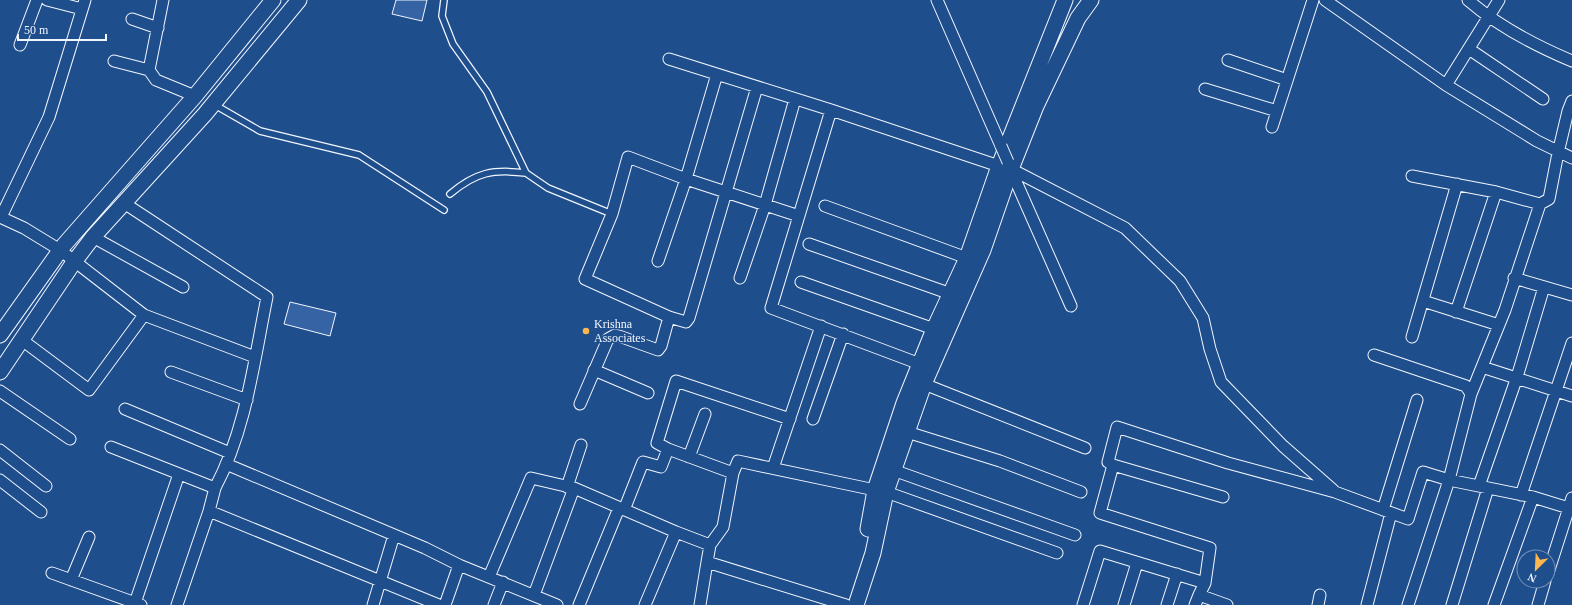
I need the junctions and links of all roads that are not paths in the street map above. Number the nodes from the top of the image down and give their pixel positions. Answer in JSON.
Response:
{"nodes":[{"id":1,"x":37,"y":0,"type":"edge"},
{"id":2,"x":47,"y":0,"type":"edge"},
{"id":3,"x":163,"y":0,"type":"edge"},
{"id":4,"x":273,"y":0,"type":"edge"},
{"id":5,"x":299,"y":0,"type":"edge"},
{"id":6,"x":444,"y":0,"type":"edge"},
{"id":7,"x":937,"y":0,"type":"edge"},
{"id":8,"x":1065,"y":0,"type":"edge"},
{"id":9,"x":1091,"y":0,"type":"edge"},
{"id":10,"x":1313,"y":0,"type":"edge"},
{"id":11,"x":1325,"y":0,"type":"edge"},
{"id":12,"x":1468,"y":0,"type":"edge"},
{"id":13,"x":1499,"y":0,"type":"edge"},
{"id":14,"x":83,"y":4,"type":"edge"},
{"id":15,"x":1488,"y":17,"type":"junction"},
{"id":16,"x":132,"y":19,"type":"dead end"},
{"id":17,"x":158,"y":28,"type":"junction"},
{"id":18,"x":20,"y":45,"type":"dead end"},
{"id":19,"x":1469,"y":49,"type":"junction"},
{"id":20,"x":669,"y":59,"type":"dead end"},
{"id":21,"x":1228,"y":60,"type":"dead end"},
{"id":22,"x":114,"y":61,"type":"dead end"},
{"id":23,"x":1572,"y":61,"type":"edge"},
{"id":24,"x":149,"y":70,"type":"junction"},
{"id":25,"x":717,"y":74,"type":"junction"},
{"id":26,"x":1287,"y":80,"type":"junction"},
{"id":27,"x":1446,"y":86,"type":"junction"},
{"id":28,"x":757,"y":87,"type":"junction"},
{"id":29,"x":1205,"y":89,"type":"dead end"},
{"id":30,"x":195,"y":96,"type":"junction"},
{"id":31,"x":795,"y":99,"type":"junction"},
{"id":32,"x":1543,"y":99,"type":"dead end"},
{"id":33,"x":214,"y":104,"type":"junction"},
{"id":34,"x":1571,"y":108,"type":"edge"},
{"id":35,"x":831,"y":110,"type":"junction"},
{"id":36,"x":1277,"y":111,"type":"junction"},
{"id":37,"x":1272,"y":127,"type":"dead end"},
{"id":38,"x":1558,"y":153,"type":"junction"},
{"id":39,"x":1572,"y":158,"type":"edge"},
{"id":40,"x":1006,"y":165,"type":"junction"},
{"id":41,"x":526,"y":173,"type":"junction"},
{"id":42,"x":1412,"y":176,"type":"dead end"},
{"id":43,"x":686,"y":179,"type":"junction"},
{"id":44,"x":1457,"y":184,"type":"junction"},
{"id":45,"x":725,"y":192,"type":"junction"},
{"id":46,"x":1496,"y":192,"type":"junction"},
{"id":47,"x":450,"y":194,"type":"dead end"},
{"id":48,"x":124,"y":202,"type":"junction"},
{"id":49,"x":1540,"y":204,"type":"junction"},
{"id":50,"x":765,"y":205,"type":"junction"},
{"id":51,"x":825,"y":206,"type":"dead end"},
{"id":52,"x":444,"y":210,"type":"dead end"},
{"id":53,"x":612,"y":214,"type":"junction"},
{"id":54,"x":799,"y":216,"type":"junction"},
{"id":55,"x":0,"y":217,"type":"edge"},
{"id":56,"x":93,"y":237,"type":"junction"},
{"id":57,"x":808,"y":244,"type":"dead end"},
{"id":58,"x":60,"y":250,"type":"junction"},
{"id":59,"x":967,"y":258,"type":"junction"},
{"id":60,"x":658,"y":261,"type":"dead end"},
{"id":61,"x":74,"y":262,"type":"junction"},
{"id":62,"x":740,"y":278,"type":"dead end"},
{"id":63,"x":1514,"y":278,"type":"junction"},
{"id":64,"x":801,"y":282,"type":"dead end"},
{"id":65,"x":183,"y":287,"type":"dead end"},
{"id":66,"x":1544,"y":287,"type":"junction"},
{"id":67,"x":951,"y":294,"type":"junction"},
{"id":68,"x":1572,"y":295,"type":"edge"},
{"id":69,"x":1423,"y":301,"type":"junction"},
{"id":70,"x":1071,"y":306,"type":"dead end"},
{"id":71,"x":1456,"y":312,"type":"junction"},
{"id":72,"x":144,"y":315,"type":"junction"},
{"id":73,"x":670,"y":317,"type":"junction"},
{"id":74,"x":1499,"y":325,"type":"junction"},
{"id":75,"x":821,"y":326,"type":"junction"},
{"id":76,"x":934,"y":329,"type":"junction"},
{"id":77,"x":843,"y":334,"type":"junction"},
{"id":78,"x":0,"y":335,"type":"edge"},
{"id":79,"x":1412,"y":336,"type":"dead end"},
{"id":80,"x":22,"y":340,"type":"junction"},
{"id":81,"x":1572,"y":343,"type":"edge"},
{"id":82,"x":1374,"y":355,"type":"dead end"},
{"id":83,"x":255,"y":357,"type":"junction"},
{"id":84,"x":920,"y":364,"type":"junction"},
{"id":85,"x":1482,"y":367,"type":"junction"},
{"id":86,"x":594,"y":370,"type":"junction"},
{"id":87,"x":0,"y":372,"type":"edge"},
{"id":88,"x":171,"y":372,"type":"dead end"},
{"id":89,"x":1517,"y":377,"type":"junction"},
{"id":90,"x":924,"y":384,"type":"junction"},
{"id":91,"x":1556,"y":390,"type":"junction"},
{"id":92,"x":0,"y":391,"type":"edge"},
{"id":93,"x":648,"y":393,"type":"dead end"},
{"id":94,"x":1471,"y":394,"type":"junction"},
{"id":95,"x":1572,"y":396,"type":"edge"},
{"id":96,"x":247,"y":400,"type":"junction"},
{"id":97,"x":1417,"y":400,"type":"dead end"},
{"id":98,"x":580,"y":404,"type":"dead end"},
{"id":99,"x":125,"y":409,"type":"dead end"},
{"id":100,"x":705,"y":414,"type":"dead end"},
{"id":101,"x":790,"y":419,"type":"junction"},
{"id":102,"x":813,"y":419,"type":"dead end"},
{"id":103,"x":908,"y":432,"type":"junction"},
{"id":104,"x":70,"y":439,"type":"dead end"},
{"id":105,"x":581,"y":445,"type":"dead end"},
{"id":106,"x":111,"y":448,"type":"dead end"},
{"id":107,"x":1085,"y":448,"type":"dead end"},
{"id":108,"x":668,"y":449,"type":"junction"},
{"id":109,"x":0,"y":450,"type":"edge"},
{"id":110,"x":230,"y":453,"type":"junction"},
{"id":111,"x":689,"y":457,"type":"junction"},
{"id":112,"x":226,"y":464,"type":"junction"},
{"id":113,"x":1113,"y":464,"type":"junction"},
{"id":114,"x":773,"y":468,"type":"junction"},
{"id":115,"x":893,"y":470,"type":"junction"},
{"id":116,"x":733,"y":473,"type":"junction"},
{"id":117,"x":179,"y":474,"type":"junction"},
{"id":118,"x":0,"y":480,"type":"edge"},
{"id":119,"x":1449,"y":480,"type":"junction"},
{"id":120,"x":46,"y":486,"type":"dead end"},
{"id":121,"x":1483,"y":487,"type":"junction"},
{"id":122,"x":215,"y":488,"type":"junction"},
{"id":123,"x":570,"y":488,"type":"junction"},
{"id":124,"x":880,"y":491,"type":"junction"},
{"id":125,"x":1081,"y":492,"type":"dead end"},
{"id":126,"x":1335,"y":492,"type":"junction"},
{"id":127,"x":1521,"y":495,"type":"junction"},
{"id":128,"x":1534,"y":497,"type":"junction"},
{"id":129,"x":1223,"y":498,"type":"dead end"},
{"id":130,"x":1571,"y":504,"type":"edge"},
{"id":131,"x":621,"y":509,"type":"junction"},
{"id":132,"x":1387,"y":511,"type":"junction"},
{"id":133,"x":41,"y":512,"type":"dead end"},
{"id":134,"x":209,"y":512,"type":"junction"},
{"id":135,"x":676,"y":532,"type":"junction"},
{"id":136,"x":1074,"y":535,"type":"dead end"},
{"id":137,"x":394,"y":536,"type":"junction"},
{"id":138,"x":89,"y":537,"type":"dead end"},
{"id":139,"x":710,"y":545,"type":"junction"},
{"id":140,"x":1556,"y":549,"type":"edge"},
{"id":141,"x":1057,"y":553,"type":"dead end"},
{"id":142,"x":707,"y":562,"type":"junction"},
{"id":143,"x":1137,"y":563,"type":"junction"},
{"id":144,"x":459,"y":565,"type":"junction"},
{"id":145,"x":52,"y":573,"type":"dead end"},
{"id":146,"x":1176,"y":574,"type":"junction"},
{"id":147,"x":490,"y":577,"type":"junction"},
{"id":148,"x":71,"y":580,"type":"junction"},
{"id":149,"x":380,"y":582,"type":"junction"},
{"id":150,"x":503,"y":582,"type":"junction"},
{"id":151,"x":1205,"y":583,"type":"junction"},
{"id":152,"x":1543,"y":589,"type":"edge"},
{"id":153,"x":537,"y":599,"type":"edge"},
{"id":154,"x":1197,"y":600,"type":"edge"},
{"id":155,"x":138,"y":604,"type":"edge"},
{"id":156,"x":177,"y":605,"type":"edge"},
{"id":157,"x":373,"y":605,"type":"edge"},
{"id":158,"x":439,"y":605,"type":"edge"},
{"id":159,"x":445,"y":605,"type":"edge"},
{"id":160,"x":494,"y":605,"type":"edge"},
{"id":161,"x":557,"y":605,"type":"edge"},
{"id":162,"x":579,"y":605,"type":"edge"},
{"id":163,"x":645,"y":605,"type":"edge"},
{"id":164,"x":700,"y":605,"type":"edge"},
{"id":165,"x":846,"y":605,"type":"edge"},
{"id":166,"x":856,"y":605,"type":"edge"},
{"id":167,"x":1084,"y":605,"type":"edge"},
{"id":168,"x":1124,"y":605,"type":"edge"},
{"id":169,"x":1167,"y":605,"type":"edge"},
{"id":170,"x":1226,"y":605,"type":"edge"},
{"id":171,"x":1367,"y":605,"type":"edge"},
{"id":172,"x":1408,"y":605,"type":"edge"},
{"id":173,"x":1452,"y":605,"type":"edge"},
{"id":174,"x":1494,"y":605,"type":"edge"},
{"id":175,"x":1538,"y":605,"type":"edge"}],
"edges":[{"from":1,"to":18,"type":"street"},
{"from":2,"to":14,"type":"street"},
{"from":3,"to":17,"type":"street"},
{"from":4,"to":30,"type":"street"},
{"from":5,"to":33,"type":"street"},
{"from":6,"to":41,"type":"lane"},
{"from":7,"to":40,"type":"street","bridge":true},
{"from":8,"to":40,"type":"street"},
{"from":9,"to":40,"type":"street"},
{"from":10,"to":26,"type":"street"},
{"from":11,"to":27,"type":"street"},
{"from":12,"to":15,"type":"street"},
{"from":13,"to":15,"type":"street"},
{"from":14,"to":55,"type":"street"},
{"from":15,"to":19,"type":"street"},
{"from":15,"to":23,"type":"street"},
{"from":16,"to":17,"type":"street"},
{"from":17,"to":24,"type":"street"},
{"from":19,"to":27,"type":"street"},
{"from":19,"to":32,"type":"street"},
{"from":20,"to":25,"type":"street"},
{"from":21,"to":26,"type":"street"},
{"from":22,"to":24,"type":"street"},
{"from":24,"to":30,"type":"street"},
{"from":25,"to":28,"type":"street"},
{"from":25,"to":43,"type":"street"},
{"from":26,"to":36,"type":"street"},
{"from":27,"to":38,"type":"street"},
{"from":28,"to":31,"type":"street"},
{"from":28,"to":45,"type":"street"},
{"from":29,"to":36,"type":"street"},
{"from":30,"to":58,"type":"street"},
{"from":31,"to":35,"type":"street"},
{"from":31,"to":50,"type":"street"},
{"from":33,"to":48,"type":"street"},
{"from":33,"to":52,"type":"lane"},
{"from":34,"to":38,"type":"street"},
{"from":35,"to":40,"type":"street"},
{"from":35,"to":54,"type":"street"},
{"from":36,"to":37,"type":"street"},
{"from":38,"to":39,"type":"street"},
{"from":38,"to":49,"type":"street"},
{"from":40,"to":59,"type":"street"},
{"from":40,"to":70,"type":"street"},
{"from":40,"to":90,"type":"street"},
{"from":40,"to":126,"type":"street"},
{"from":41,"to":47,"type":"lane"},
{"from":41,"to":53,"type":"lane"},
{"from":42,"to":44,"type":"street"},
{"from":43,"to":45,"type":"street"},
{"from":43,"to":53,"type":"street"},
{"from":43,"to":60,"type":"street"},
{"from":44,"to":46,"type":"street"},
{"from":44,"to":69,"type":"street"},
{"from":45,"to":50,"type":"street"},
{"from":45,"to":73,"type":"street"},
{"from":46,"to":49,"type":"street"},
{"from":46,"to":71,"type":"street"},
{"from":48,"to":56,"type":"street"},
{"from":48,"to":83,"type":"street"},
{"from":49,"to":63,"type":"street"},
{"from":50,"to":54,"type":"street"},
{"from":50,"to":62,"type":"street"},
{"from":51,"to":59,"type":"street"},
{"from":53,"to":73,"type":"street"},
{"from":54,"to":75,"type":"street"},
{"from":55,"to":58,"type":"street"},
{"from":56,"to":61,"type":"street"},
{"from":56,"to":65,"type":"street"},
{"from":57,"to":67,"type":"street"},
{"from":58,"to":61,"type":"street"},
{"from":58,"to":78,"type":"street"},
{"from":59,"to":67,"type":"street"},
{"from":61,"to":72,"type":"street"},
{"from":61,"to":80,"type":"street"},
{"from":63,"to":66,"type":"street"},
{"from":63,"to":74,"type":"street"},
{"from":64,"to":76,"type":"street"},
{"from":66,"to":68,"type":"street"},
{"from":66,"to":89,"type":"street"},
{"from":67,"to":76,"type":"street"},
{"from":69,"to":71,"type":"street"},
{"from":69,"to":79,"type":"street"},
{"from":71,"to":74,"type":"street"},
{"from":72,"to":80,"type":"street"},
{"from":72,"to":83,"type":"street"},
{"from":73,"to":86,"type":"street"},
{"from":74,"to":85,"type":"street"},
{"from":75,"to":77,"type":"street"},
{"from":75,"to":101,"type":"street"},
{"from":76,"to":84,"type":"street"},
{"from":77,"to":84,"type":"street"},
{"from":77,"to":102,"type":"street"},
{"from":80,"to":87,"type":"street"},
{"from":81,"to":91,"type":"street"},
{"from":82,"to":94,"type":"street"},
{"from":83,"to":96,"type":"street"},
{"from":84,"to":124,"type":"street"},
{"from":85,"to":89,"type":"street"},
{"from":85,"to":94,"type":"street"},
{"from":86,"to":93,"type":"street"},
{"from":86,"to":98,"type":"street"},
{"from":88,"to":96,"type":"street"},
{"from":89,"to":91,"type":"street"},
{"from":89,"to":121,"type":"street"},
{"from":90,"to":103,"type":"street"},
{"from":90,"to":107,"type":"street"},
{"from":91,"to":95,"type":"street"},
{"from":91,"to":127,"type":"street"},
{"from":92,"to":104,"type":"street"},
{"from":94,"to":119,"type":"street"},
{"from":96,"to":110,"type":"street"},
{"from":97,"to":132,"type":"street"},
{"from":99,"to":110,"type":"street"},
{"from":100,"to":111,"type":"street"},
{"from":101,"to":108,"type":"street"},
{"from":101,"to":114,"type":"street"},
{"from":103,"to":115,"type":"street"},
{"from":103,"to":125,"type":"street"},
{"from":105,"to":123,"type":"street"},
{"from":106,"to":117,"type":"street"},
{"from":108,"to":111,"type":"street"},
{"from":108,"to":131,"type":"street"},
{"from":109,"to":120,"type":"street"},
{"from":110,"to":112,"type":"street"},
{"from":111,"to":116,"type":"street"},
{"from":112,"to":122,"type":"street"},
{"from":112,"to":137,"type":"street"},
{"from":113,"to":126,"type":"street"},
{"from":113,"to":129,"type":"street"},
{"from":113,"to":151,"type":"street"},
{"from":114,"to":116,"type":"street"},
{"from":114,"to":124,"type":"street"},
{"from":115,"to":124,"type":"street"},
{"from":115,"to":136,"type":"street"},
{"from":116,"to":139,"type":"street"},
{"from":117,"to":122,"type":"street"},
{"from":117,"to":155,"type":"street"},
{"from":118,"to":133,"type":"street"},
{"from":119,"to":121,"type":"street"},
{"from":119,"to":132,"type":"street"},
{"from":119,"to":172,"type":"street"},
{"from":121,"to":127,"type":"street"},
{"from":121,"to":173,"type":"street"},
{"from":122,"to":134,"type":"street"},
{"from":123,"to":131,"type":"street"},
{"from":123,"to":147,"type":"street"},
{"from":123,"to":153,"type":"street"},
{"from":124,"to":141,"type":"street"},
{"from":124,"to":165,"type":"street"},
{"from":124,"to":166,"type":"street"},
{"from":126,"to":132,"type":"street"},
{"from":127,"to":128,"type":"street"},
{"from":128,"to":130,"type":"street"},
{"from":128,"to":174,"type":"street"},
{"from":130,"to":140,"type":"street"},
{"from":131,"to":135,"type":"street"},
{"from":131,"to":162,"type":"street"},
{"from":132,"to":171,"type":"street"},
{"from":134,"to":149,"type":"street"},
{"from":134,"to":156,"type":"street"},
{"from":135,"to":139,"type":"street"},
{"from":135,"to":163,"type":"street"},
{"from":137,"to":144,"type":"street"},
{"from":137,"to":149,"type":"street"},
{"from":138,"to":148,"type":"street"},
{"from":139,"to":142,"type":"street"},
{"from":142,"to":164,"type":"street"},
{"from":142,"to":165,"type":"street"},
{"from":143,"to":146,"type":"street"},
{"from":143,"to":167,"type":"street"},
{"from":143,"to":168,"type":"street"},
{"from":144,"to":147,"type":"street"},
{"from":144,"to":159,"type":"street"},
{"from":145,"to":148,"type":"street"},
{"from":146,"to":151,"type":"street"},
{"from":146,"to":169,"type":"street"},
{"from":147,"to":150,"type":"street"},
{"from":148,"to":155,"type":"street"},
{"from":149,"to":157,"type":"street"},
{"from":149,"to":158,"type":"street"},
{"from":150,"to":153,"type":"street"},
{"from":150,"to":160,"type":"street"},
{"from":151,"to":154,"type":"street"},
{"from":152,"to":175,"type":"street"},
{"from":153,"to":161,"type":"street"},
{"from":154,"to":170,"type":"street"}]}
